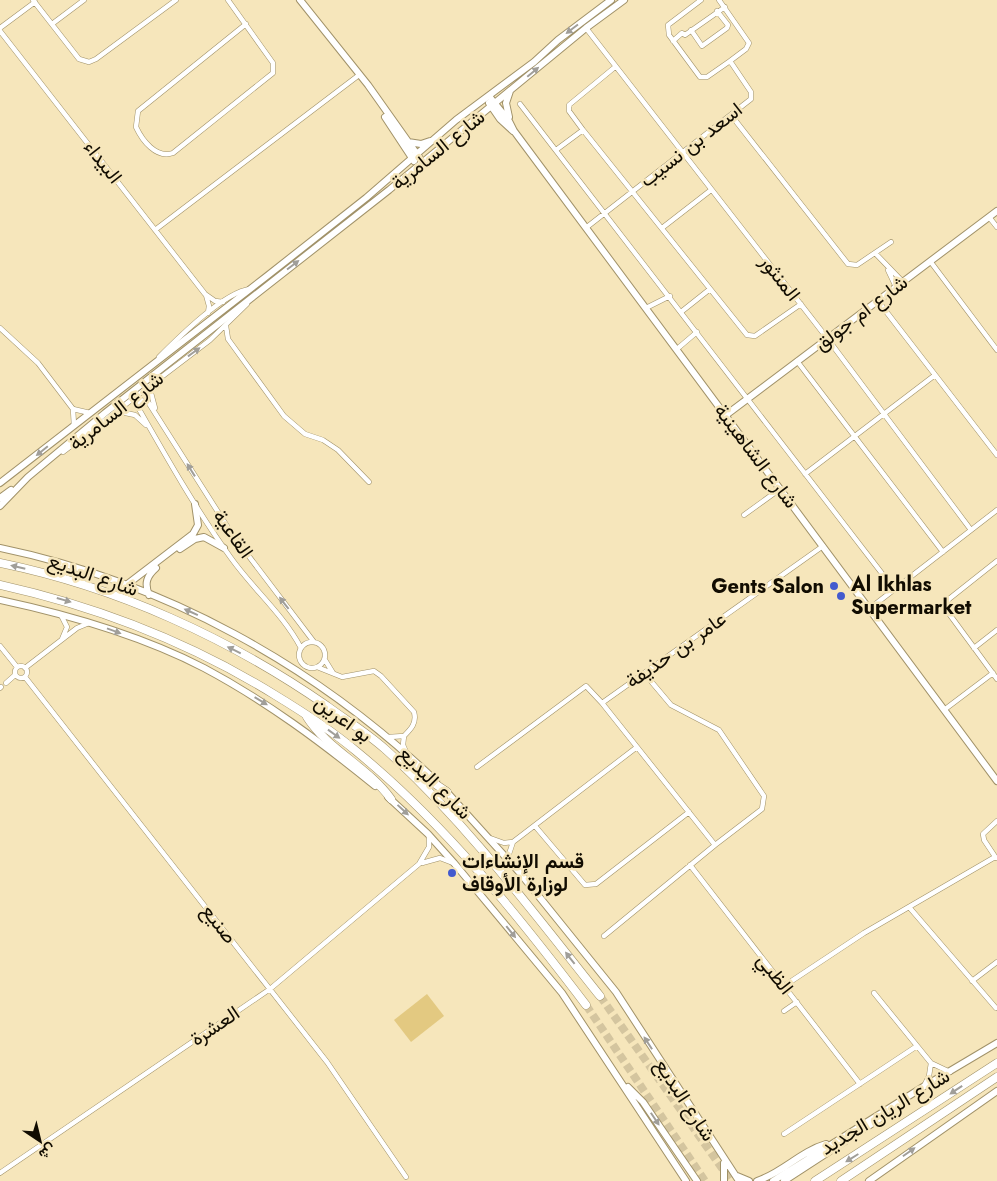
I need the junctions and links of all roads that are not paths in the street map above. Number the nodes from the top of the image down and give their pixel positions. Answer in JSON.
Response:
{"nodes":[{"id":1,"x":84,"y":0,"type":"edge"},
{"id":2,"x":176,"y":0,"type":"edge"},
{"id":3,"x":300,"y":0,"type":"edge"},
{"id":4,"x":611,"y":0,"type":"edge"},
{"id":5,"x":624,"y":0,"type":"edge"},
{"id":6,"x":701,"y":0,"type":"edge"},
{"id":7,"x":720,"y":0,"type":"edge"},
{"id":8,"x":34,"y":1,"type":"edge"},
{"id":9,"x":231,"y":1,"type":"edge"},
{"id":10,"x":724,"y":7,"type":"junction"},
{"id":11,"x":717,"y":11,"type":"junction"},
{"id":12,"x":52,"y":24,"type":"junction"},
{"id":13,"x":246,"y":24,"type":"junction"},
{"id":14,"x":586,"y":28,"type":"junction"},
{"id":15,"x":0,"y":30,"type":"edge"},
{"id":16,"x":691,"y":30,"type":"junction"},
{"id":17,"x":673,"y":41,"type":"junction"},
{"id":18,"x":730,"y":61,"type":"junction"},
{"id":19,"x":615,"y":67,"type":"junction"},
{"id":20,"x":359,"y":75,"type":"junction"},
{"id":21,"x":510,"y":91,"type":"junction"},
{"id":22,"x":488,"y":96,"type":"junction"},
{"id":23,"x":493,"y":104,"type":"junction"},
{"id":24,"x":520,"y":104,"type":"dead end"},
{"id":25,"x":731,"y":115,"type":"junction"},
{"id":26,"x":476,"y":118,"type":"junction"},
{"id":27,"x":500,"y":119,"type":"junction"},
{"id":28,"x":510,"y":121,"type":"junction"},
{"id":29,"x":583,"y":130,"type":"junction"},
{"id":30,"x":443,"y":131,"type":"junction"},
{"id":31,"x":514,"y":131,"type":"junction"},
{"id":32,"x":407,"y":145,"type":"junction"},
{"id":33,"x":556,"y":150,"type":"junction"},
{"id":34,"x":682,"y":153,"type":"junction"},
{"id":35,"x":415,"y":157,"type":"junction"},
{"id":36,"x":420,"y":164,"type":"junction"},
{"id":37,"x":401,"y":169,"type":"junction"},
{"id":38,"x":711,"y":190,"type":"junction"},
{"id":39,"x":632,"y":191,"type":"junction"},
{"id":40,"x":997,"y":211,"type":"edge"},
{"id":41,"x":605,"y":212,"type":"junction"},
{"id":42,"x":989,"y":217,"type":"junction"},
{"id":43,"x":587,"y":227,"type":"junction"},
{"id":44,"x":997,"y":227,"type":"edge"},
{"id":45,"x":662,"y":228,"type":"junction"},
{"id":46,"x":156,"y":230,"type":"junction"},
{"id":47,"x":891,"y":242,"type":"dead end"},
{"id":48,"x":304,"y":247,"type":"junction"},
{"id":49,"x":309,"y":253,"type":"junction"},
{"id":50,"x":875,"y":254,"type":"junction"},
{"id":51,"x":930,"y":261,"type":"junction"},
{"id":52,"x":888,"y":269,"type":"junction"},
{"id":53,"x":903,"y":282,"type":"junction"},
{"id":54,"x":896,"y":287,"type":"junction"},
{"id":55,"x":251,"y":289,"type":"junction"},
{"id":56,"x":710,"y":289,"type":"junction"},
{"id":57,"x":205,"y":294,"type":"junction"},
{"id":58,"x":670,"y":296,"type":"junction"},
{"id":59,"x":250,"y":298,"type":"junction"},
{"id":60,"x":878,"y":301,"type":"junction"},
{"id":61,"x":223,"y":302,"type":"junction"},
{"id":62,"x":801,"y":304,"type":"junction"},
{"id":63,"x":646,"y":308,"type":"junction"},
{"id":64,"x":681,"y":312,"type":"junction"},
{"id":65,"x":208,"y":313,"type":"junction"},
{"id":66,"x":226,"y":326,"type":"junction"},
{"id":67,"x":0,"y":328,"type":"edge"},
{"id":68,"x":697,"y":332,"type":"junction"},
{"id":69,"x":215,"y":336,"type":"junction"},
{"id":70,"x":827,"y":338,"type":"junction"},
{"id":71,"x":228,"y":339,"type":"junction"},
{"id":72,"x":677,"y":349,"type":"junction"},
{"id":73,"x":997,"y":350,"type":"edge"},
{"id":74,"x":797,"y":361,"type":"junction"},
{"id":75,"x":150,"y":367,"type":"junction"},
{"id":76,"x":934,"y":375,"type":"junction"},
{"id":77,"x":155,"y":380,"type":"junction"},
{"id":78,"x":748,"y":398,"type":"junction"},
{"id":79,"x":73,"y":409,"type":"junction"},
{"id":80,"x":116,"y":411,"type":"junction"},
{"id":81,"x":90,"y":413,"type":"junction"},
{"id":82,"x":884,"y":414,"type":"junction"},
{"id":83,"x":726,"y":415,"type":"junction"},
{"id":84,"x":161,"y":421,"type":"junction"},
{"id":85,"x":74,"y":426,"type":"junction"},
{"id":86,"x":155,"y":436,"type":"junction"},
{"id":87,"x":854,"y":436,"type":"junction"},
{"id":88,"x":997,"y":455,"type":"edge"},
{"id":89,"x":46,"y":462,"type":"junction"},
{"id":90,"x":805,"y":474,"type":"junction"},
{"id":91,"x":28,"y":476,"type":"junction"},
{"id":92,"x":369,"y":482,"type":"dead end"},
{"id":93,"x":0,"y":483,"type":"edge"},
{"id":94,"x":780,"y":489,"type":"junction"},
{"id":95,"x":0,"y":498,"type":"edge"},
{"id":96,"x":195,"y":504,"type":"junction"},
{"id":97,"x":0,"y":506,"type":"edge"},
{"id":98,"x":997,"y":510,"type":"edge"},
{"id":99,"x":744,"y":515,"type":"dead end"},
{"id":100,"x":971,"y":530,"type":"junction"},
{"id":101,"x":0,"y":543,"type":"edge"},
{"id":102,"x":822,"y":546,"type":"junction"},
{"id":103,"x":0,"y":548,"type":"edge"},
{"id":104,"x":224,"y":548,"type":"junction"},
{"id":105,"x":11,"y":550,"type":"junction"},
{"id":106,"x":943,"y":552,"type":"junction"},
{"id":107,"x":997,"y":561,"type":"edge"},
{"id":108,"x":0,"y":564,"type":"edge"},
{"id":109,"x":0,"y":585,"type":"edge"},
{"id":110,"x":125,"y":586,"type":"junction"},
{"id":111,"x":894,"y":589,"type":"junction"},
{"id":112,"x":149,"y":595,"type":"junction"},
{"id":113,"x":0,"y":600,"type":"edge"},
{"id":114,"x":869,"y":609,"type":"junction"},
{"id":115,"x":60,"y":613,"type":"junction"},
{"id":116,"x":90,"y":622,"type":"junction"},
{"id":117,"x":997,"y":630,"type":"edge"},
{"id":118,"x":61,"y":641,"type":"junction"},
{"id":119,"x":314,"y":642,"type":"junction"},
{"id":120,"x":0,"y":646,"type":"edge"},
{"id":121,"x":301,"y":648,"type":"junction"},
{"id":122,"x":974,"y":648,"type":"junction"},
{"id":123,"x":325,"y":660,"type":"junction"},
{"id":124,"x":16,"y":667,"type":"junction"},
{"id":125,"x":317,"y":667,"type":"junction"},
{"id":126,"x":25,"y":668,"type":"junction"},
{"id":127,"x":644,"y":673,"type":"junction"},
{"id":128,"x":992,"y":673,"type":"junction"},
{"id":129,"x":334,"y":674,"type":"junction"},
{"id":130,"x":15,"y":676,"type":"junction"},
{"id":131,"x":24,"y":677,"type":"junction"},
{"id":132,"x":997,"y":679,"type":"edge"},
{"id":133,"x":6,"y":683,"type":"dead end"},
{"id":134,"x":602,"y":702,"type":"junction"},
{"id":135,"x":944,"y":710,"type":"junction"},
{"id":136,"x":305,"y":713,"type":"junction"},
{"id":137,"x":404,"y":736,"type":"junction"},
{"id":138,"x":388,"y":737,"type":"junction"},
{"id":139,"x":637,"y":747,"type":"junction"},
{"id":140,"x":384,"y":748,"type":"junction"},
{"id":141,"x":406,"y":752,"type":"junction"},
{"id":142,"x":476,"y":766,"type":"dead end"},
{"id":143,"x":997,"y":781,"type":"edge"},
{"id":144,"x":447,"y":792,"type":"junction"},
{"id":145,"x":391,"y":799,"type":"junction"},
{"id":146,"x":689,"y":812,"type":"junction"},
{"id":147,"x":997,"y":822,"type":"edge"},
{"id":148,"x":535,"y":826,"type":"junction"},
{"id":149,"x":428,"y":834,"type":"junction"},
{"id":150,"x":487,"y":836,"type":"junction"},
{"id":151,"x":513,"y":842,"type":"junction"},
{"id":152,"x":715,"y":845,"type":"junction"},
{"id":153,"x":996,"y":858,"type":"edge"},
{"id":154,"x":507,"y":860,"type":"junction"},
{"id":155,"x":454,"y":863,"type":"junction"},
{"id":156,"x":419,"y":864,"type":"junction"},
{"id":157,"x":690,"y":865,"type":"junction"},
{"id":158,"x":909,"y":907,"type":"junction"},
{"id":159,"x":604,"y":936,"type":"dead end"},
{"id":160,"x":997,"y":962,"type":"edge"},
{"id":161,"x":972,"y":980,"type":"junction"},
{"id":162,"x":784,"y":986,"type":"junction"},
{"id":163,"x":270,"y":989,"type":"junction"},
{"id":164,"x":874,"y":993,"type":"dead end"},
{"id":165,"x":600,"y":996,"type":"tunnel mouth"},
{"id":166,"x":797,"y":1002,"type":"junction"},
{"id":167,"x":586,"y":1006,"type":"tunnel mouth"},
{"id":168,"x":996,"y":1008,"type":"edge"},
{"id":169,"x":784,"y":1011,"type":"dead end"},
{"id":170,"x":997,"y":1044,"type":"edge"},
{"id":171,"x":917,"y":1046,"type":"junction"},
{"id":172,"x":931,"y":1063,"type":"junction"},
{"id":173,"x":997,"y":1063,"type":"edge"},
{"id":174,"x":950,"y":1072,"type":"junction"},
{"id":175,"x":997,"y":1077,"type":"edge"},
{"id":176,"x":623,"y":1083,"type":"junction"},
{"id":177,"x":860,"y":1084,"type":"junction"},
{"id":178,"x":923,"y":1087,"type":"junction"},
{"id":179,"x":997,"y":1091,"type":"edge"},
{"id":180,"x":784,"y":1134,"type":"dead end"},
{"id":181,"x":835,"y":1142,"type":"junction"},
{"id":182,"x":723,"y":1158,"type":"junction"},
{"id":183,"x":0,"y":1173,"type":"edge"},
{"id":184,"x":406,"y":1177,"type":"dead end"},
{"id":185,"x":737,"y":1178,"type":"edge"},
{"id":186,"x":791,"y":1178,"type":"edge"},
{"id":187,"x":686,"y":1181,"type":"edge"},
{"id":188,"x":697,"y":1181,"type":"edge"},
{"id":189,"x":724,"y":1181,"type":"edge"},
{"id":190,"x":750,"y":1181,"type":"edge"},
{"id":191,"x":757,"y":1181,"type":"edge"},
{"id":192,"x":773,"y":1181,"type":"edge"},
{"id":193,"x":784,"y":1181,"type":"edge"},
{"id":194,"x":815,"y":1181,"type":"edge"},
{"id":195,"x":840,"y":1181,"type":"edge"},
{"id":196,"x":869,"y":1181,"type":"edge"}],
"edges":[{"from":1,"to":12,"type":"street"},
{"from":2,"to":12,"type":"street"},
{"from":3,"to":20,"type":"street"},
{"from":4,"to":22,"type":"street","name":"شارع السامرية","one_way":true},
{"from":5,"to":14,"type":"street","name":"شارع السامرية"},
{"from":6,"to":17,"type":"street"},
{"from":7,"to":10,"type":"street"},
{"from":8,"to":12,"type":"street"},
{"from":8,"to":15,"type":"street"},
{"from":9,"to":13,"type":"street"},
{"from":10,"to":11,"type":"street"},
{"from":10,"to":18,"type":"street"},
{"from":11,"to":16,"type":"street"},
{"from":11,"to":16,"type":"street"},
{"from":13,"to":13,"type":"street"},
{"from":14,"to":19,"type":"street","name":"المنثور"},
{"from":21,"to":14,"type":"street","name":"شارع السامرية","one_way":true},
{"from":15,"to":46,"type":"street","name":"البيداء"},
{"from":16,"to":17,"type":"street"},
{"from":17,"to":18,"type":"street"},
{"from":18,"to":25,"type":"street","name":"اسعد بن نسيب"},
{"from":19,"to":29,"type":"street"},
{"from":19,"to":34,"type":"street","name":"المنثور"},
{"from":20,"to":32,"type":"street"},
{"from":20,"to":46,"type":"street"},
{"from":21,"to":23,"type":"street","name":"شارع السامرية"},
{"from":21,"to":28,"type":"street"},
{"from":22,"to":23,"type":"street","name":"شارع الشاهينية"},
{"from":22,"to":30,"type":"street","name":"شارع السامرية"},
{"from":23,"to":26,"type":"street","name":"شارع السامرية"},
{"from":23,"to":27,"type":"street","name":"شارع الشاهينية"},
{"from":23,"to":28,"type":"street","name":"شارع الشاهينية"},
{"from":24,"to":33,"type":"street","name":"شارع الشاهينية"},
{"from":25,"to":34,"type":"street","name":"اسعد بن نسيب"},
{"from":25,"to":50,"type":"street"},
{"from":26,"to":27,"type":"street"},
{"from":26,"to":36,"type":"street","name":"شارع السامرية"},
{"from":27,"to":31,"type":"street","name":"شارع الشاهينية"},
{"from":28,"to":31,"type":"street","name":"شارع الشاهينية"},
{"from":29,"to":33,"type":"street"},
{"from":29,"to":39,"type":"street"},
{"from":30,"to":32,"type":"street"},
{"from":30,"to":35,"type":"street","name":"شارع السامرية"},
{"from":31,"to":43,"type":"street","name":"شارع الشاهينية"},
{"from":32,"to":35,"type":"street"},
{"from":32,"to":37,"type":"street"},
{"from":33,"to":41,"type":"street","name":"شارع الشاهينية"},
{"from":34,"to":38,"type":"street","name":"المنثور"},
{"from":34,"to":39,"type":"street","name":"اسعد بن نسيب"},
{"from":35,"to":36,"type":"street"},
{"from":35,"to":37,"type":"street","name":"شارع السامرية"},
{"from":36,"to":49,"type":"street","name":"شارع السامرية"},
{"from":37,"to":48,"type":"street","name":"شارع السامرية"},
{"from":38,"to":45,"type":"street"},
{"from":38,"to":62,"type":"street","name":"المنثور"},
{"from":39,"to":41,"type":"street","name":"اسعد بن نسيب"},
{"from":39,"to":45,"type":"street"},
{"from":40,"to":42,"type":"street","name":"شارع ام جولق"},
{"from":41,"to":43,"type":"street","name":"اسعد بن نسيب"},
{"from":41,"to":58,"type":"street","name":"شارع الشاهينية"},
{"from":42,"to":44,"type":"street"},
{"from":42,"to":51,"type":"street","name":"شارع ام جولق"},
{"from":43,"to":63,"type":"street","name":"شارع الشاهينية"},
{"from":45,"to":56,"type":"street"},
{"from":46,"to":57,"type":"street","name":"البيداء"},
{"from":47,"to":50,"type":"street"},
{"from":48,"to":49,"type":"street"},
{"from":48,"to":55,"type":"street","name":"شارع السامرية"},
{"from":59,"to":49,"type":"street","name":"شارع السامرية","one_way":true},
{"from":50,"to":52,"type":"street"},
{"from":51,"to":53,"type":"street","name":"شارع ام جولق"},
{"from":51,"to":73,"type":"street"},
{"from":52,"to":53,"type":"street"},
{"from":52,"to":54,"type":"street"},
{"from":53,"to":54,"type":"street","name":"شارع ام جولق"},
{"from":54,"to":60,"type":"street","name":"شارع ام جولق"},
{"from":55,"to":61,"type":"street","name":"شارع السامرية"},
{"from":55,"to":75,"type":"street","name":"شارع السامرية"},
{"from":56,"to":62,"type":"street"},
{"from":56,"to":64,"type":"street"},
{"from":57,"to":61,"type":"street","name":"البيداء"},
{"from":57,"to":65,"type":"street","name":"البيداء"},
{"from":58,"to":63,"type":"street"},
{"from":58,"to":64,"type":"street","name":"شارع الشاهينية"},
{"from":59,"to":66,"type":"street","name":"شارع السامرية"},
{"from":59,"to":89,"type":"street","name":"شارع السامرية"},
{"from":60,"to":70,"type":"street","name":"شارع ام جولق"},
{"from":60,"to":76,"type":"street"},
{"from":61,"to":65,"type":"street","name":"شارع السامرية"},
{"from":62,"to":70,"type":"street","name":"المنثور"},
{"from":63,"to":72,"type":"street","name":"شارع الشاهينية"},
{"from":64,"to":68,"type":"street","name":"شارع الشاهينية"},
{"from":65,"to":75,"type":"street","name":"شارع السامرية"},
{"from":66,"to":69,"type":"street","name":"شارع السامرية"},
{"from":66,"to":71,"type":"street"},
{"from":67,"to":79,"type":"street"},
{"from":68,"to":72,"type":"street"},
{"from":68,"to":78,"type":"street","name":"شارع الشاهينية"},
{"from":69,"to":71,"type":"street"},
{"from":77,"to":69,"type":"street","name":"شارع السامرية","one_way":true},
{"from":70,"to":74,"type":"street","name":"شارع ام جولق"},
{"from":70,"to":82,"type":"street","name":"المنثور"},
{"from":71,"to":92,"type":"street"},
{"from":72,"to":83,"type":"street","name":"شارع الشاهينية"},
{"from":74,"to":78,"type":"street","name":"شارع ام جولق"},
{"from":74,"to":87,"type":"street"},
{"from":75,"to":81,"type":"street","name":"شارع السامرية"},
{"from":76,"to":82,"type":"street"},
{"from":76,"to":88,"type":"street"},
{"from":77,"to":80,"type":"street","name":"شارع السامرية"},
{"from":77,"to":84,"type":"street","name":"القاعية"},
{"from":78,"to":83,"type":"street","name":"شارع ام جولق"},
{"from":78,"to":90,"type":"street","name":"شارع الشاهينية"},
{"from":79,"to":81,"type":"street"},
{"from":79,"to":85,"type":"street"},
{"from":80,"to":86,"type":"street","name":"القاعية"},
{"from":80,"to":89,"type":"street","name":"شارع السامرية"},
{"from":81,"to":85,"type":"street","name":"شارع السامرية"},
{"from":82,"to":87,"type":"street"},
{"from":82,"to":100,"type":"street","name":"المنثور"},
{"from":83,"to":94,"type":"street","name":"شارع الشاهينية"},
{"from":84,"to":86,"type":"street","name":"القاعية"},
{"from":119,"to":84,"type":"street","name":"القاعية","one_way":true},
{"from":85,"to":93,"type":"street","name":"شارع السامرية","one_way":true},
{"from":86,"to":96,"type":"street","name":"القاعية"},
{"from":87,"to":90,"type":"street"},
{"from":87,"to":106,"type":"street"},
{"from":89,"to":91,"type":"street","name":"شارع السامرية"},
{"from":90,"to":111,"type":"street","name":"شارع الشاهينية"},
{"from":91,"to":95,"type":"street"},
{"from":91,"to":97,"type":"street","name":"شارع السامرية"},
{"from":94,"to":99,"type":"street"},
{"from":94,"to":102,"type":"street","name":"شارع الشاهينية"},
{"from":96,"to":104,"type":"street","name":"القاعية"},
{"from":96,"to":110,"type":"street"},
{"from":98,"to":100,"type":"street"},
{"from":100,"to":106,"type":"street"},
{"from":101,"to":105,"type":"street"},
{"from":102,"to":114,"type":"street","name":"شارع الشاهينية"},
{"from":102,"to":127,"type":"street","name":"عامر بن حذيفة"},
{"from":103,"to":105,"type":"street","name":"شارع البديع"},
{"from":104,"to":112,"type":"street"},
{"from":104,"to":121,"type":"street","name":"القاعية"},
{"from":105,"to":110,"type":"street","name":"شارع البديع"},
{"from":106,"to":111,"type":"street"},
{"from":107,"to":122,"type":"street"},
{"from":140,"to":108,"type":"highway","name":"بو اعرين","one_way":true},
{"from":109,"to":136,"type":"highway","name":"بو اعرين","one_way":true},
{"from":110,"to":112,"type":"street","name":"شارع البديع"},
{"from":111,"to":114,"type":"street"},
{"from":138,"to":112,"type":"street","name":"شارع البديع","one_way":true},
{"from":113,"to":115,"type":"street","name":"شارع البديع"},
{"from":114,"to":135,"type":"street","name":"شارع الشاهينية"},
{"from":115,"to":116,"type":"street","name":"شارع البديع"},
{"from":115,"to":118,"type":"street"},
{"from":116,"to":118,"type":"street"},
{"from":116,"to":145,"type":"street","name":"شارع البديع","one_way":true},
{"from":117,"to":122,"type":"street"},
{"from":118,"to":126,"type":"street"},
{"from":119,"to":121,"type":"street"},
{"from":119,"to":123,"type":"street"},
{"from":120,"to":124,"type":"street"},
{"from":121,"to":125,"type":"street"},
{"from":122,"to":128,"type":"street"},
{"from":123,"to":125,"type":"street"},
{"from":123,"to":129,"type":"street"},
{"from":124,"to":126,"type":"street"},
{"from":124,"to":130,"type":"street"},
{"from":125,"to":129,"type":"street"},
{"from":126,"to":131,"type":"street"},
{"from":127,"to":134,"type":"street","name":"عامر بن حذيفة"},
{"from":127,"to":152,"type":"street"},
{"from":128,"to":132,"type":"street"},
{"from":128,"to":135,"type":"street"},
{"from":129,"to":137,"type":"street"},
{"from":130,"to":131,"type":"street"},
{"from":130,"to":133,"type":"street"},
{"from":131,"to":163,"type":"street","name":"صنيع"},
{"from":134,"to":139,"type":"street"},
{"from":134,"to":142,"type":"street"},
{"from":135,"to":143,"type":"street","name":"شارع الشاهينية"},
{"from":136,"to":145,"type":"highway"},
{"from":136,"to":167,"type":"highway","name":"بو اعرين","one_way":true},
{"from":137,"to":138,"type":"street"},
{"from":137,"to":141,"type":"street"},
{"from":138,"to":141,"type":"street","name":"شارع البديع"},
{"from":139,"to":146,"type":"street"},
{"from":139,"to":148,"type":"street"},
{"from":140,"to":144,"type":"highway"},
{"from":165,"to":140,"type":"highway","name":"بو اعرين","one_way":true},
{"from":141,"to":144,"type":"street","name":"شارع البديع"},
{"from":144,"to":150,"type":"street","name":"شارع البديع"},
{"from":145,"to":149,"type":"street","name":"شارع البديع","one_way":true},
{"from":146,"to":148,"type":"street"},
{"from":146,"to":152,"type":"street"},
{"from":147,"to":153,"type":"street"},
{"from":148,"to":151,"type":"street"},
{"from":149,"to":155,"type":"street","name":"شارع البديع"},
{"from":149,"to":156,"type":"street","name":"العشرة"},
{"from":150,"to":151,"type":"street"},
{"from":150,"to":154,"type":"street","name":"شارع البديع"},
{"from":151,"to":154,"type":"street"},
{"from":152,"to":157,"type":"street"},
{"from":153,"to":158,"type":"street"},
{"from":182,"to":154,"type":"street","name":"شارع البديع","one_way":true},
{"from":155,"to":156,"type":"street","name":"العشرة"},
{"from":155,"to":176,"type":"street","name":"شارع البديع","one_way":true},
{"from":156,"to":163,"type":"street","name":"العشرة"},
{"from":157,"to":159,"type":"street"},
{"from":157,"to":162,"type":"street","name":"الظبي"},
{"from":158,"to":161,"type":"street"},
{"from":158,"to":162,"type":"street"},
{"from":160,"to":161,"type":"street"},
{"from":161,"to":168,"type":"street"},
{"from":162,"to":166,"type":"street","name":"الظبي"},
{"from":163,"to":183,"type":"street","name":"العشرة"},
{"from":163,"to":184,"type":"street","name":"صنيع"},
{"from":164,"to":171,"type":"street"},
{"from":166,"to":169,"type":"street"},
{"from":166,"to":177,"type":"street","name":"الظبي"},
{"from":170,"to":174,"type":"street","name":"شارع الريان الجديد"},
{"from":171,"to":172,"type":"street"},
{"from":171,"to":177,"type":"street"},
{"from":172,"to":174,"type":"street"},
{"from":172,"to":178,"type":"street"},
{"from":173,"to":194,"type":"highway","name":"شارع الريان الجديد","one_way":true},
{"from":174,"to":178,"type":"street","name":"شارع الريان الجديد"},
{"from":175,"to":195,"type":"highway","name":"شارع الريان الجديد"},
{"from":176,"to":187,"type":"street","name":"شارع البديع"},
{"from":176,"to":188,"type":"street","one_way":true},
{"from":177,"to":180,"type":"street"},
{"from":178,"to":181,"type":"street","name":"شارع الريان الجديد"},
{"from":178,"to":186,"type":"street"},
{"from":196,"to":179,"type":"street","name":"شارع الريان الجديد","one_way":true},
{"from":181,"to":191,"type":"street"},
{"from":181,"to":192,"type":"street","name":"شارع الريان الجديد"},
{"from":182,"to":185,"type":"street","name":"شارع البديع"},
{"from":182,"to":189,"type":"street"},
{"from":185,"to":190,"type":"street"},
{"from":186,"to":193,"type":"street"}]}
